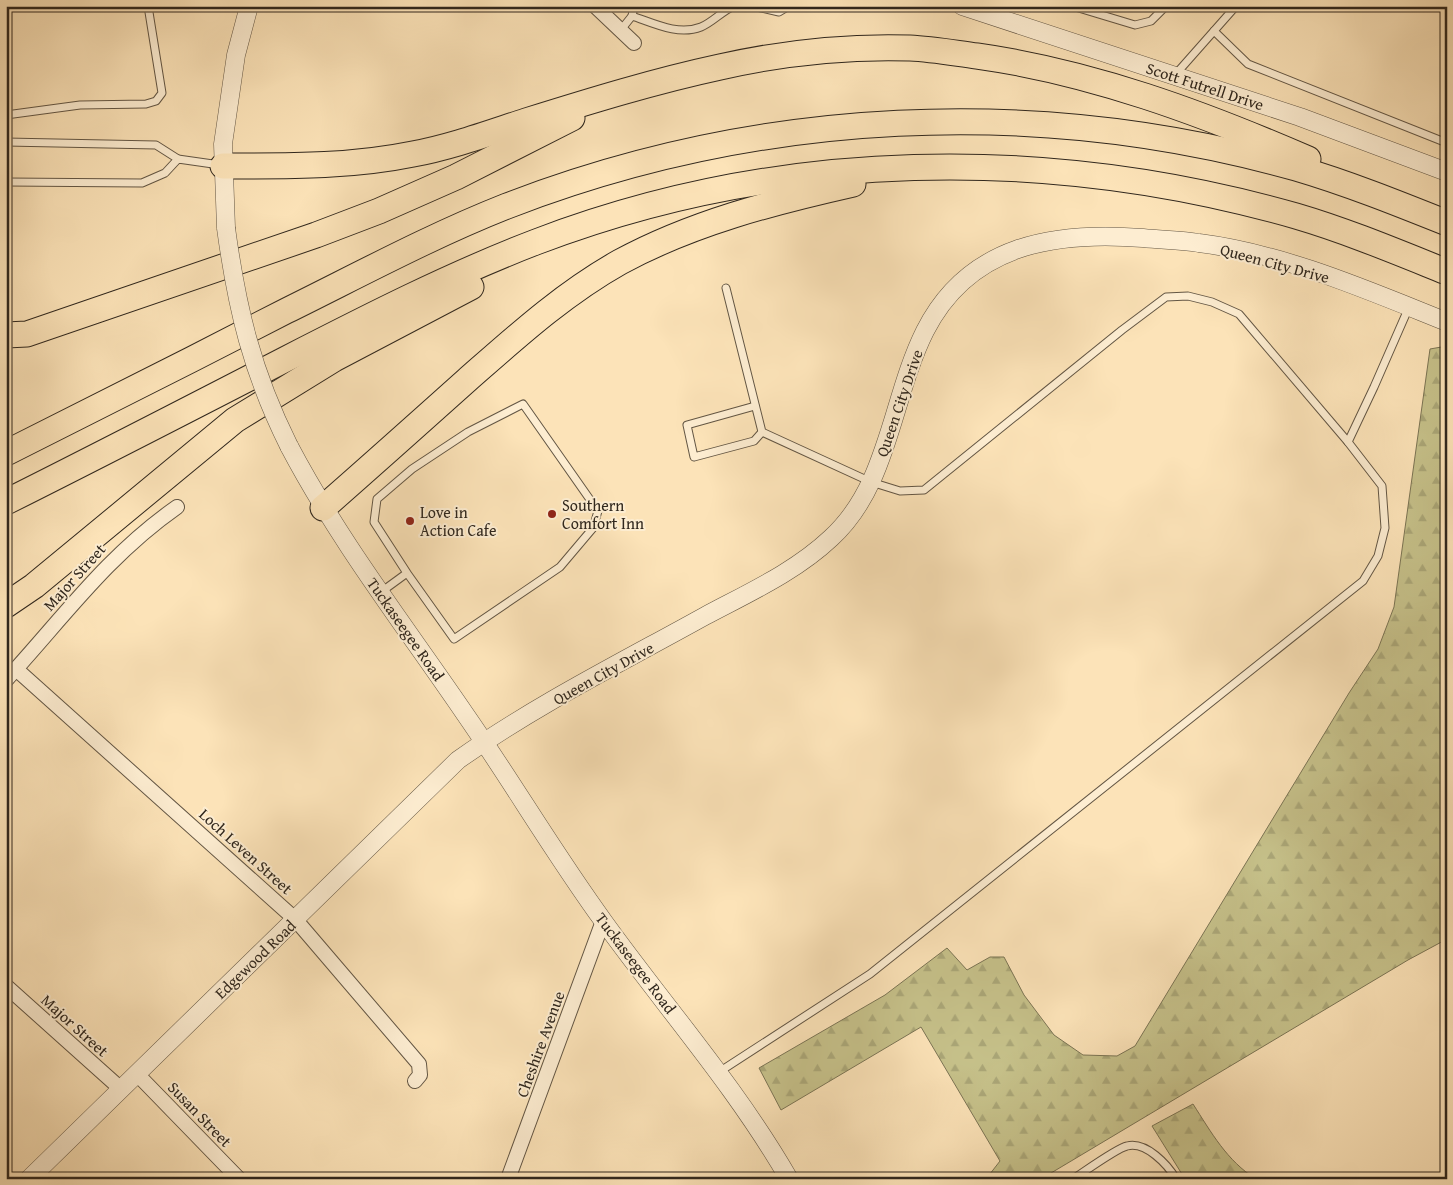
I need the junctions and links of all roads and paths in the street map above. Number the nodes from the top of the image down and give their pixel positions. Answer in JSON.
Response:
{"nodes":[{"id":1,"x":148,"y":6,"type":"edge"},
{"id":2,"x":249,"y":6,"type":"edge"},
{"id":3,"x":595,"y":6,"type":"edge"},
{"id":4,"x":634,"y":6,"type":"edge"},
{"id":5,"x":734,"y":6,"type":"edge"},
{"id":6,"x":752,"y":6,"type":"edge"},
{"id":7,"x":789,"y":6,"type":"edge"},
{"id":8,"x":962,"y":6,"type":"edge"},
{"id":9,"x":1072,"y":6,"type":"edge"},
{"id":10,"x":1166,"y":6,"type":"edge"},
{"id":11,"x":1236,"y":6,"type":"edge"},
{"id":12,"x":632,"y":16,"type":"junction"},
{"id":13,"x":620,"y":31,"type":"junction"},
{"id":14,"x":1214,"y":31,"type":"junction"},
{"id":15,"x":634,"y":44,"type":"dead end"},
{"id":16,"x":1174,"y":76,"type":"junction"},
{"id":17,"x":621,"y":94,"type":"junction"},
{"id":18,"x":6,"y":115,"type":"edge"},
{"id":19,"x":6,"y":142,"type":"edge"},
{"id":20,"x":1447,"y":143,"type":"edge"},
{"id":21,"x":178,"y":159,"type":"junction"},
{"id":22,"x":223,"y":166,"type":"junction"},
{"id":23,"x":951,"y":166,"type":"junction"},
{"id":24,"x":1447,"y":172,"type":"edge"},
{"id":25,"x":6,"y":182,"type":"edge"},
{"id":26,"x":1402,"y":205,"type":"junction"},
{"id":27,"x":640,"y":208,"type":"junction"},
{"id":28,"x":1447,"y":223,"type":"edge"},
{"id":29,"x":1447,"y":272,"type":"edge"},
{"id":30,"x":726,"y":288,"type":"dead end"},
{"id":31,"x":1409,"y":307,"type":"junction"},
{"id":32,"x":1447,"y":322,"type":"edge"},
{"id":33,"x":16,"y":334,"type":"edge"},
{"id":34,"x":6,"y":350,"type":"edge"},
{"id":35,"x":755,"y":406,"type":"junction"},
{"id":36,"x":762,"y":432,"type":"junction"},
{"id":37,"x":1348,"y":442,"type":"junction"},
{"id":38,"x":6,"y":453,"type":"edge"},
{"id":39,"x":871,"y":482,"type":"junction"},
{"id":40,"x":6,"y":502,"type":"edge"},
{"id":41,"x":177,"y":507,"type":"dead end"},
{"id":42,"x":323,"y":508,"type":"junction"},
{"id":43,"x":407,"y":573,"type":"junction"},
{"id":44,"x":381,"y":592,"type":"junction"},
{"id":45,"x":11,"y":604,"type":"edge"},
{"id":46,"x":16,"y":669,"type":"junction"},
{"id":47,"x":6,"y":680,"type":"edge"},
{"id":48,"x":484,"y":742,"type":"junction"},
{"id":49,"x":295,"y":919,"type":"junction"},
{"id":50,"x":604,"y":921,"type":"junction"},
{"id":51,"x":6,"y":986,"type":"edge"},
{"id":52,"x":719,"y":1073,"type":"junction"},
{"id":53,"x":137,"y":1074,"type":"junction"},
{"id":54,"x":415,"y":1081,"type":"dead end"},
{"id":55,"x":121,"y":1089,"type":"junction"},
{"id":56,"x":29,"y":1179,"type":"edge"},
{"id":57,"x":239,"y":1179,"type":"edge"},
{"id":58,"x":508,"y":1179,"type":"edge"},
{"id":59,"x":789,"y":1179,"type":"edge"},
{"id":60,"x":1073,"y":1179,"type":"edge"},
{"id":61,"x":1176,"y":1179,"type":"edge"}],
"edges":[{"from":1,"to":18,"type":"lane"},
{"from":2,"to":22,"type":"street","name":"Tuckaseegee Road"},
{"from":3,"to":13,"type":"street"},
{"from":4,"to":12,"type":"lane"},
{"from":5,"to":12,"type":"lane"},
{"from":6,"to":7,"type":"lane"},
{"from":8,"to":16,"type":"street","name":"Scott Futrell Drive"},
{"from":9,"to":10,"type":"lane"},
{"from":11,"to":14,"type":"lane"},
{"from":12,"to":13,"type":"lane"},
{"from":13,"to":15,"type":"street"},
{"from":14,"to":16,"type":"lane"},
{"from":14,"to":20,"type":"lane"},
{"from":16,"to":24,"type":"street","name":"Scott Futrell Drive"},
{"from":17,"to":22,"type":"highway"},
{"from":17,"to":26,"type":"highway"},
{"from":17,"to":33,"type":"highway"},
{"from":19,"to":21,"type":"lane"},
{"from":21,"to":22,"type":"lane"},
{"from":21,"to":25,"type":"lane"},
{"from":22,"to":42,"type":"street","name":"Tuckaseegee Road","bridge":true},
{"from":23,"to":27,"type":"highway"},
{"from":23,"to":29,"type":"highway"},
{"from":23,"to":42,"type":"highway"},
{"from":26,"to":28,"type":"highway"},
{"from":26,"to":38,"type":"highway"},
{"from":27,"to":40,"type":"highway"},
{"from":27,"to":45,"type":"highway"},
{"from":30,"to":35,"type":"lane"},
{"from":31,"to":32,"type":"street","name":"Queen City Drive"},
{"from":31,"to":37,"type":"lane"},
{"from":31,"to":39,"type":"street","name":"Queen City Drive"},
{"from":33,"to":34,"type":"highway"},
{"from":35,"to":36,"type":"lane"},
{"from":35,"to":36,"type":"lane"},
{"from":36,"to":39,"type":"lane"},
{"from":37,"to":39,"type":"lane"},
{"from":37,"to":52,"type":"lane"},
{"from":39,"to":48,"type":"street","name":"Queen City Drive"},
{"from":41,"to":46,"type":"street","name":"Major Street"},
{"from":42,"to":44,"type":"street","name":"Tuckaseegee Road"},
{"from":43,"to":43,"type":"lane"},
{"from":43,"to":44,"type":"lane"},
{"from":44,"to":48,"type":"street","name":"Tuckaseegee Road"},
{"from":46,"to":47,"type":"street","name":"Major Street"},
{"from":46,"to":49,"type":"street","name":"Loch Leven Street"},
{"from":48,"to":49,"type":"street","name":"Edgewood Road"},
{"from":48,"to":50,"type":"street","name":"Tuckaseegee Road"},
{"from":49,"to":53,"type":"street","name":"Edgewood Road"},
{"from":49,"to":54,"type":"street","name":"Loch Leven Street"},
{"from":50,"to":52,"type":"street","name":"Tuckaseegee Road"},
{"from":50,"to":58,"type":"street","name":"Cheshire Avenue"},
{"from":51,"to":55,"type":"street","name":"Major Street"},
{"from":52,"to":59,"type":"street","name":"Tuckaseegee Road"},
{"from":53,"to":55,"type":"street","name":"Edgewood Road"},
{"from":53,"to":57,"type":"street","name":"Susan Street"},
{"from":55,"to":56,"type":"street","name":"Edgewood Road"},
{"from":60,"to":61,"type":"lane"}]}
